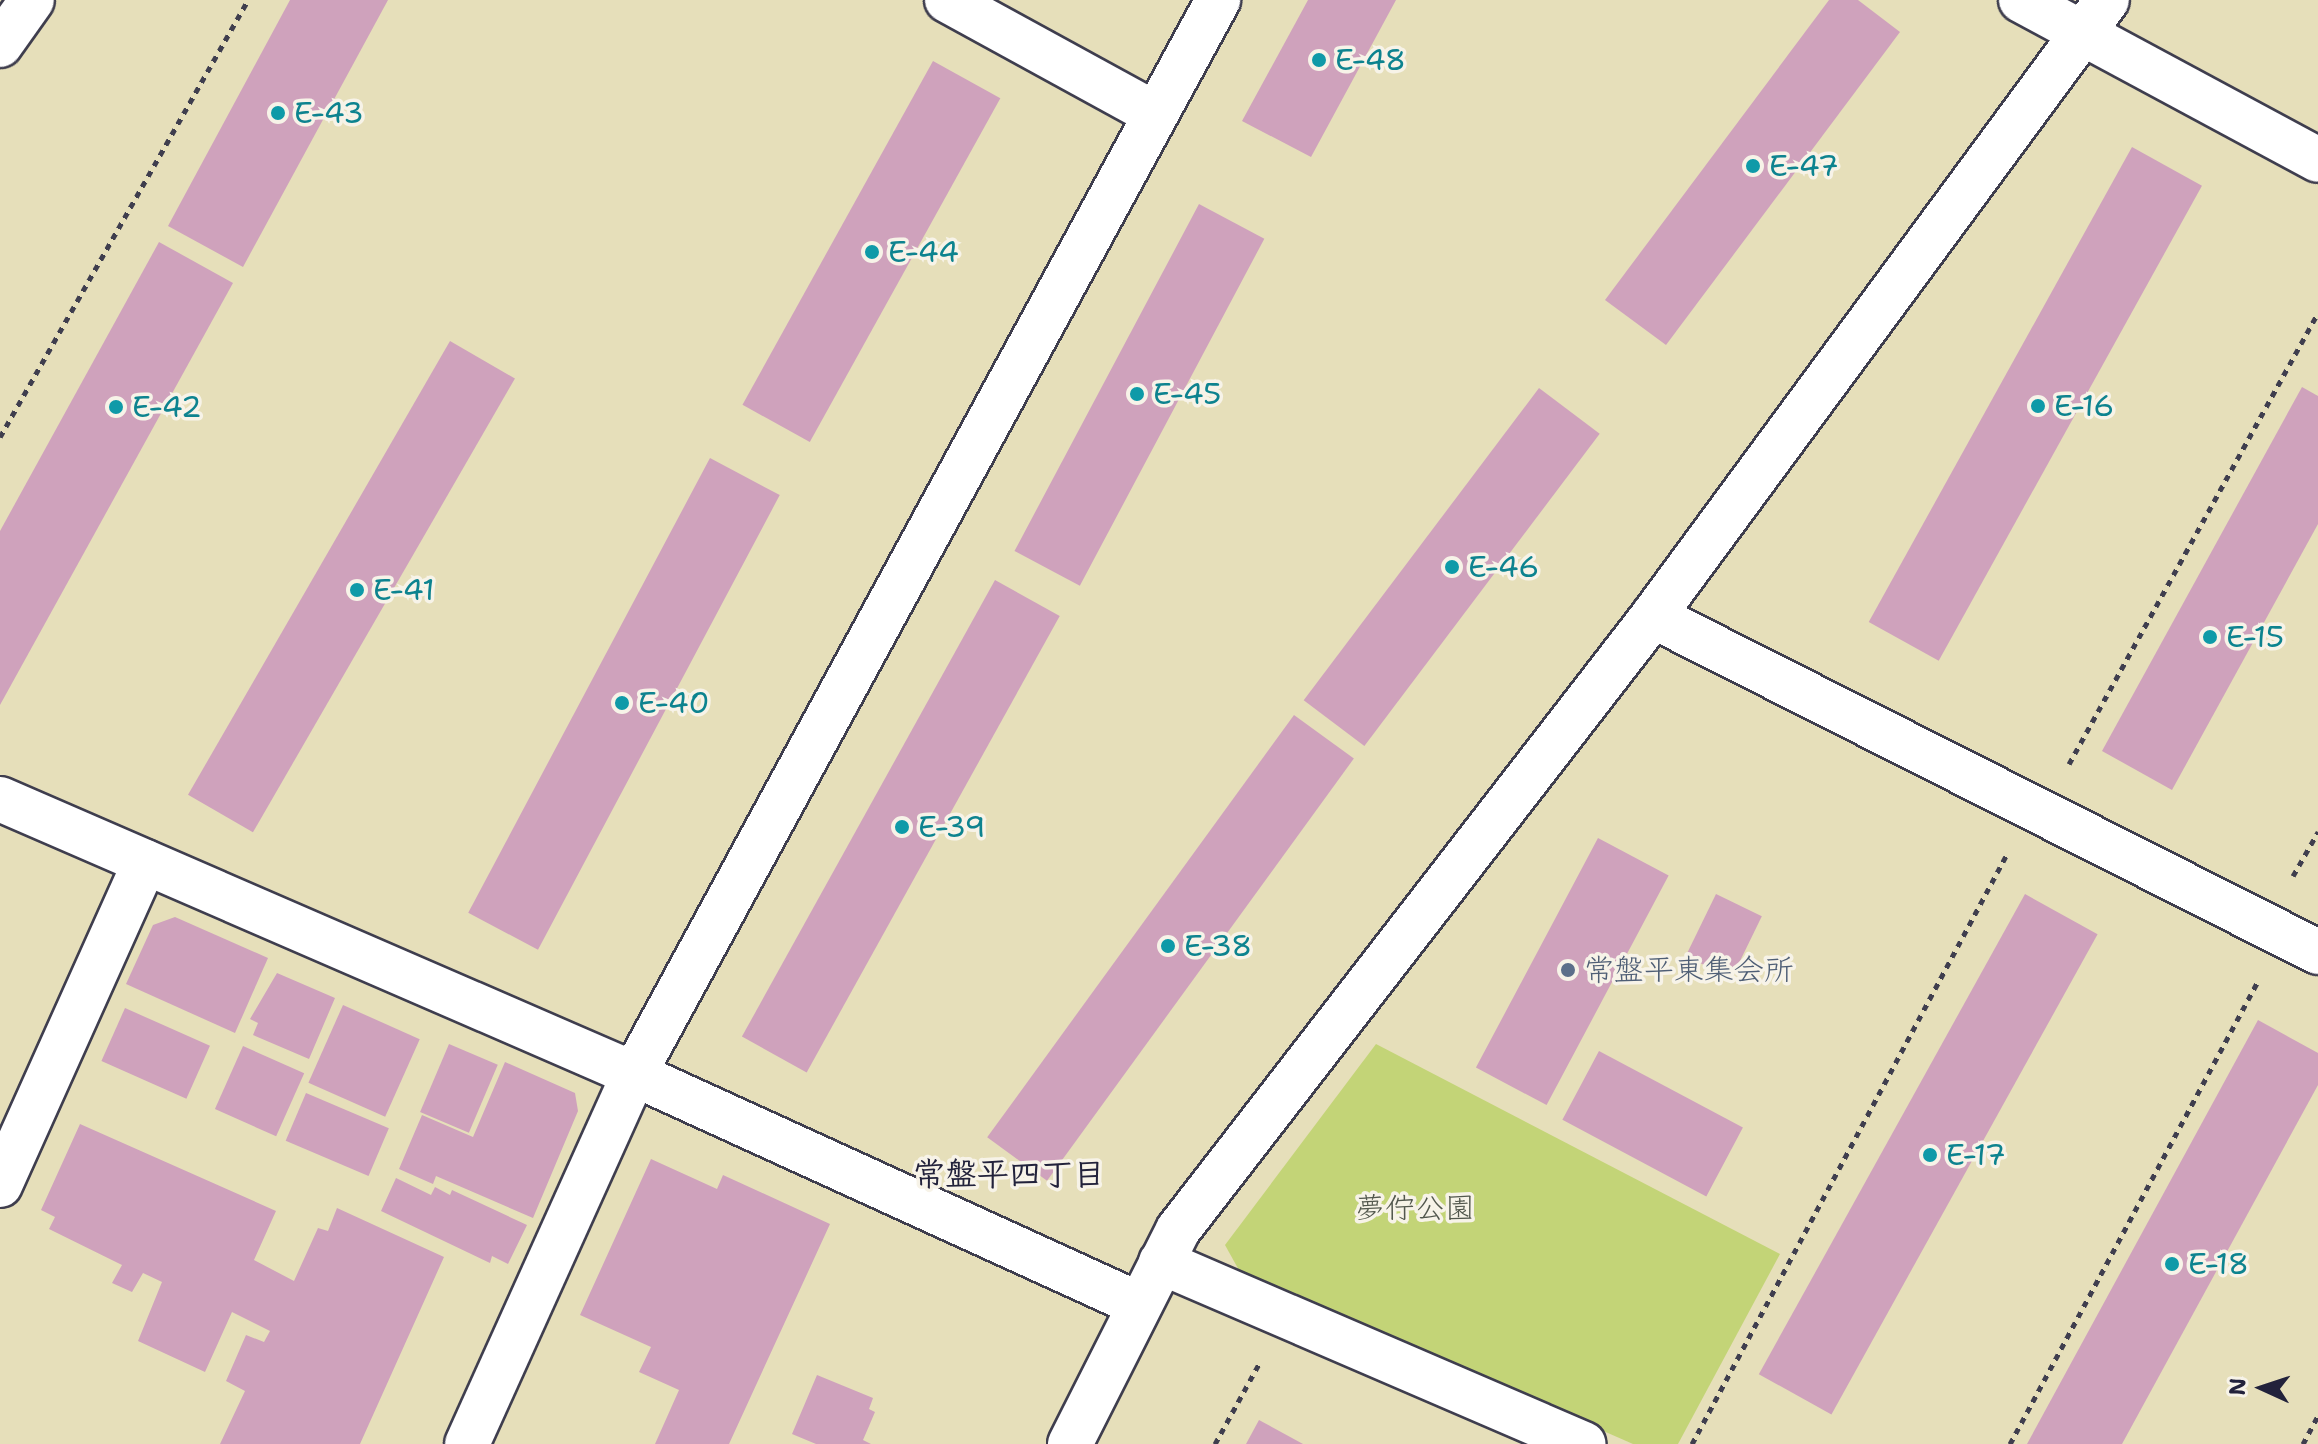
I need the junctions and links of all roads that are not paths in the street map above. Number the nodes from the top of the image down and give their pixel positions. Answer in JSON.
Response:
{"nodes":[{"id":1,"x":32,"y":0,"type":"edge"},
{"id":2,"x":947,"y":0,"type":"edge"},
{"id":3,"x":1218,"y":0,"type":"edge"},
{"id":4,"x":2021,"y":0,"type":"edge"},
{"id":5,"x":2095,"y":16,"type":"edge"},
{"id":6,"x":0,"y":45,"type":"edge"},
{"id":7,"x":1155,"y":114,"type":"junction"},
{"id":8,"x":2318,"y":160,"type":"edge"},
{"id":9,"x":1653,"y":616,"type":"junction"},
{"id":10,"x":0,"y":799,"type":"edge"},
{"id":11,"x":145,"y":862,"type":"junction"},
{"id":12,"x":2301,"y":944,"type":"edge"},
{"id":13,"x":634,"y":1074,"type":"junction"},
{"id":14,"x":0,"y":1185,"type":"edge"},
{"id":15,"x":1161,"y":1262,"type":"junction"},
{"id":16,"x":1138,"y":1304,"type":"junction"},
{"id":17,"x":467,"y":1444,"type":"edge"},
{"id":18,"x":1070,"y":1444,"type":"edge"},
{"id":19,"x":1583,"y":1444,"type":"edge"}],
"edges":[{"from":1,"to":6,"type":"street"},
{"from":2,"to":7,"type":"street"},
{"from":3,"to":7,"type":"street"},
{"from":4,"to":5,"type":"street"},
{"from":5,"to":8,"type":"street"},
{"from":5,"to":9,"type":"street"},
{"from":7,"to":13,"type":"street"},
{"from":9,"to":12,"type":"street"},
{"from":9,"to":15,"type":"street"},
{"from":10,"to":11,"type":"street"},
{"from":11,"to":13,"type":"street"},
{"from":11,"to":14,"type":"street"},
{"from":13,"to":16,"type":"street"},
{"from":13,"to":17,"type":"street"},
{"from":15,"to":16,"type":"street"},
{"from":15,"to":19,"type":"street"},
{"from":16,"to":18,"type":"street"}]}
